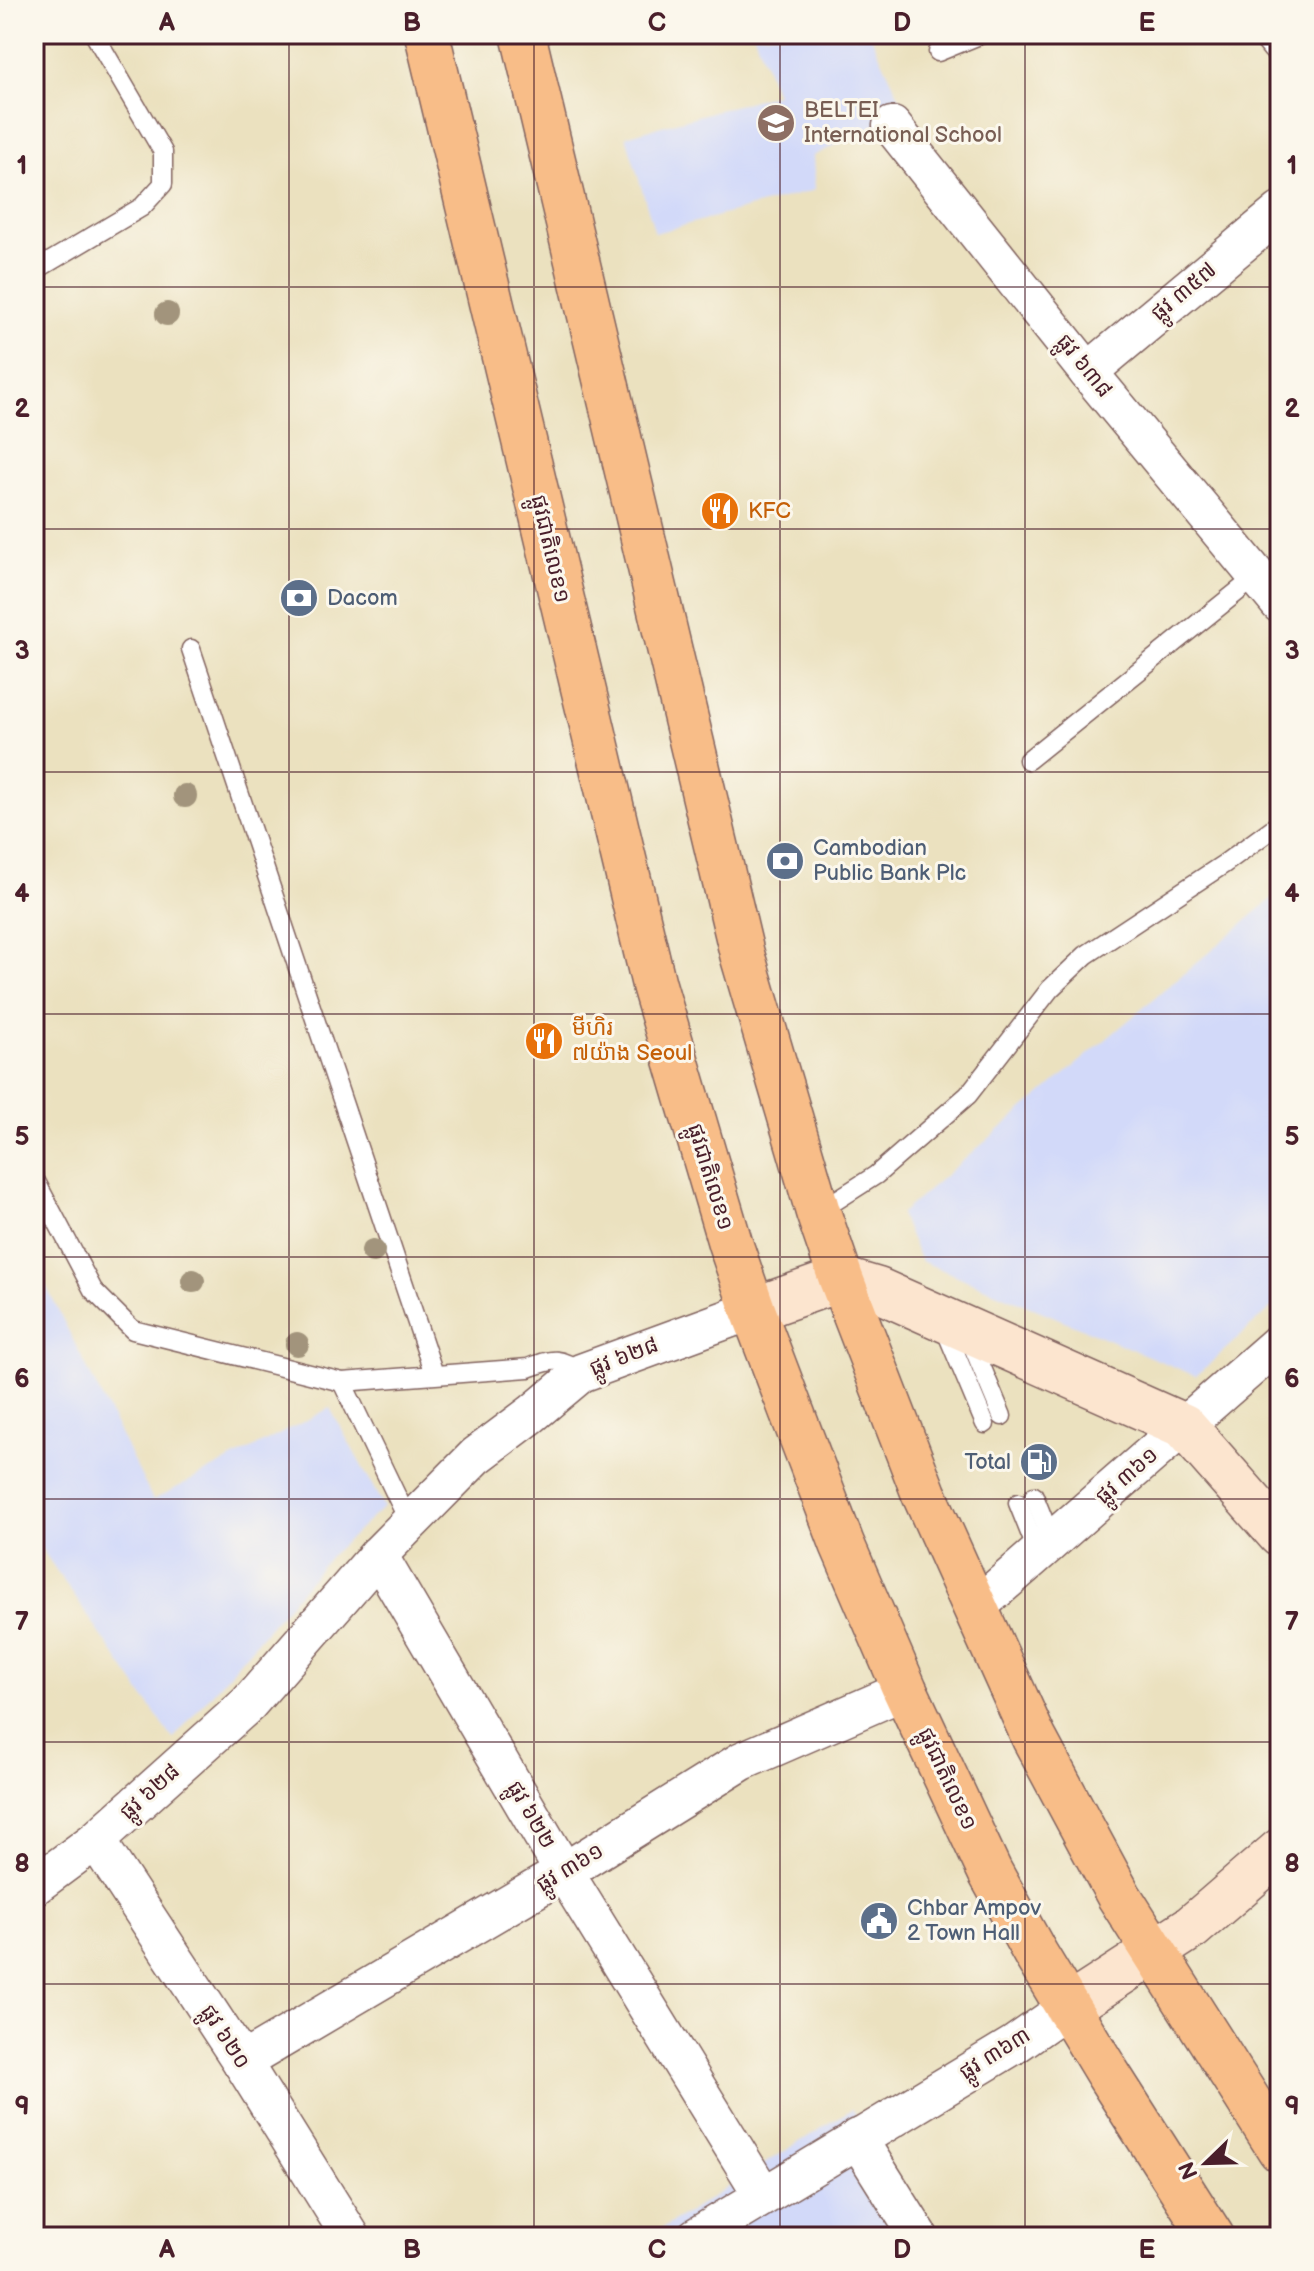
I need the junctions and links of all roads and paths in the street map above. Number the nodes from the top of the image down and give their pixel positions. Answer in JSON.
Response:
{"nodes":[{"id":1,"x":94,"y":34,"type":"edge"},
{"id":2,"x":427,"y":34,"type":"edge"},
{"id":3,"x":523,"y":34,"type":"edge"},
{"id":4,"x":982,"y":34,"type":"edge"},
{"id":5,"x":1272,"y":34,"type":"edge"},
{"id":6,"x":1280,"y":44,"type":"edge"},
{"id":7,"x":938,"y":52,"type":"dead end"},
{"id":8,"x":892,"y":126,"type":"dead end"},
{"id":9,"x":1280,"y":212,"type":"edge"},
{"id":10,"x":34,"y":271,"type":"edge"},
{"id":11,"x":1088,"y":372,"type":"junction"},
{"id":12,"x":1268,"y":590,"type":"edge"},
{"id":13,"x":191,"y":649,"type":"dead end"},
{"id":14,"x":1028,"y":760,"type":"dead end"},
{"id":15,"x":1280,"y":823,"type":"edge"},
{"id":16,"x":34,"y":1178,"type":"edge"},
{"id":17,"x":818,"y":1212,"type":"junction"},
{"id":18,"x":841,"y":1279,"type":"junction"},
{"id":19,"x":753,"y":1310,"type":"junction"},
{"id":20,"x":953,"y":1324,"type":"junction"},
{"id":21,"x":1280,"y":1342,"type":"edge"},
{"id":22,"x":581,"y":1373,"type":"junction"},
{"id":23,"x":434,"y":1374,"type":"junction"},
{"id":24,"x":342,"y":1382,"type":"junction"},
{"id":25,"x":1184,"y":1426,"type":"junction"},
{"id":26,"x":1026,"y":1500,"type":"dead end"},
{"id":27,"x":409,"y":1522,"type":"junction"},
{"id":28,"x":1280,"y":1535,"type":"edge"},
{"id":29,"x":1045,"y":1547,"type":"junction"},
{"id":30,"x":378,"y":1555,"type":"junction"},
{"id":31,"x":974,"y":1609,"type":"junction"},
{"id":32,"x":905,"y":1690,"type":"junction"},
{"id":33,"x":96,"y":1840,"type":"junction"},
{"id":34,"x":1280,"y":1851,"type":"edge"},
{"id":35,"x":564,"y":1872,"type":"junction"},
{"id":36,"x":34,"y":1886,"type":"edge"},
{"id":37,"x":1154,"y":1953,"type":"junction"},
{"id":38,"x":1067,"y":2008,"type":"junction"},
{"id":39,"x":242,"y":2062,"type":"junction"},
{"id":40,"x":857,"y":2138,"type":"junction"},
{"id":41,"x":1280,"y":2150,"type":"edge"},
{"id":42,"x":763,"y":2195,"type":"junction"},
{"id":43,"x":351,"y":2237,"type":"edge"},
{"id":44,"x":696,"y":2237,"type":"edge"},
{"id":45,"x":919,"y":2237,"type":"edge"},
{"id":46,"x":1212,"y":2237,"type":"edge"}],
"edges":[{"from":1,"to":10,"type":"lane"},
{"from":2,"to":19,"type":"highway","name":"ផ្លូវជាតិលេខ១"},
{"from":3,"to":17,"type":"highway"},
{"from":4,"to":7,"type":"lane"},
{"from":5,"to":6,"type":"street"},
{"from":8,"to":11,"type":"street","name":"ផ្លូវ ៦៣៨"},
{"from":9,"to":11,"type":"street","name":"ផ្លូវ ៣៥៧"},
{"from":11,"to":12,"type":"street","name":"ផ្លូវ ៦៣៨"},
{"from":12,"to":14,"type":"lane"},
{"from":13,"to":23,"type":"lane"},
{"from":15,"to":17,"type":"lane"},
{"from":16,"to":24,"type":"lane"},
{"from":17,"to":18,"type":"highway"},
{"from":18,"to":19,"type":"street","name":"ផ្លូវ ៦២៨"},
{"from":18,"to":20,"type":"street"},
{"from":18,"to":31,"type":"highway"},
{"from":19,"to":22,"type":"street","name":"ផ្លូវ ៦២៨"},
{"from":19,"to":32,"type":"highway","name":"ផ្លូវជាតិលេខ១"},
{"from":20,"to":20,"type":"lane"},
{"from":20,"to":25,"type":"street"},
{"from":21,"to":25,"type":"street","name":"ផ្លូវ ៣៦១"},
{"from":22,"to":23,"type":"lane"},
{"from":22,"to":27,"type":"street","name":"ផ្លូវ ៦២៨"},
{"from":23,"to":24,"type":"lane"},
{"from":24,"to":27,"type":"lane"},
{"from":25,"to":28,"type":"street"},
{"from":25,"to":29,"type":"street","name":"ផ្លូវ ៣៦១"},
{"from":26,"to":29,"type":"lane"},
{"from":27,"to":30,"type":"street","name":"ផ្លូវ ៦២៨"},
{"from":29,"to":31,"type":"street","name":"ផ្លូវ ៣៦១"},
{"from":30,"to":33,"type":"street","name":"ផ្លូវ ៦២៨"},
{"from":30,"to":35,"type":"street","name":"ផ្លូវ ៦២២"},
{"from":31,"to":37,"type":"highway"},
{"from":32,"to":35,"type":"street","name":"ផ្លូវ ៣៦១"},
{"from":32,"to":38,"type":"highway","name":"ផ្លូវជាតិលេខ១"},
{"from":33,"to":36,"type":"street","name":"ផ្លូវ ៦២៨"},
{"from":33,"to":39,"type":"street","name":"ផ្លូវ ៦២០"},
{"from":34,"to":37,"type":"street","name":"ផ្លូវ ៣៦៣"},
{"from":35,"to":39,"type":"street","name":"ផ្លូវ ៣៦១"},
{"from":35,"to":42,"type":"street","name":"ផ្លូវ ៦២២"},
{"from":37,"to":38,"type":"street","name":"ផ្លូវ ៣៦៣"},
{"from":37,"to":41,"type":"highway"},
{"from":38,"to":40,"type":"street","name":"ផ្លូវ ៣៦៣"},
{"from":38,"to":46,"type":"highway","name":"ផ្លូវជាតិលេខ១"},
{"from":39,"to":43,"type":"street","name":"ផ្លូវ ៦២០"},
{"from":40,"to":42,"type":"street","name":"ផ្លូវ ៣៦៣"},
{"from":40,"to":45,"type":"street"},
{"from":42,"to":44,"type":"street","name":"ផ្លូវ ៣៦៣"}]}
